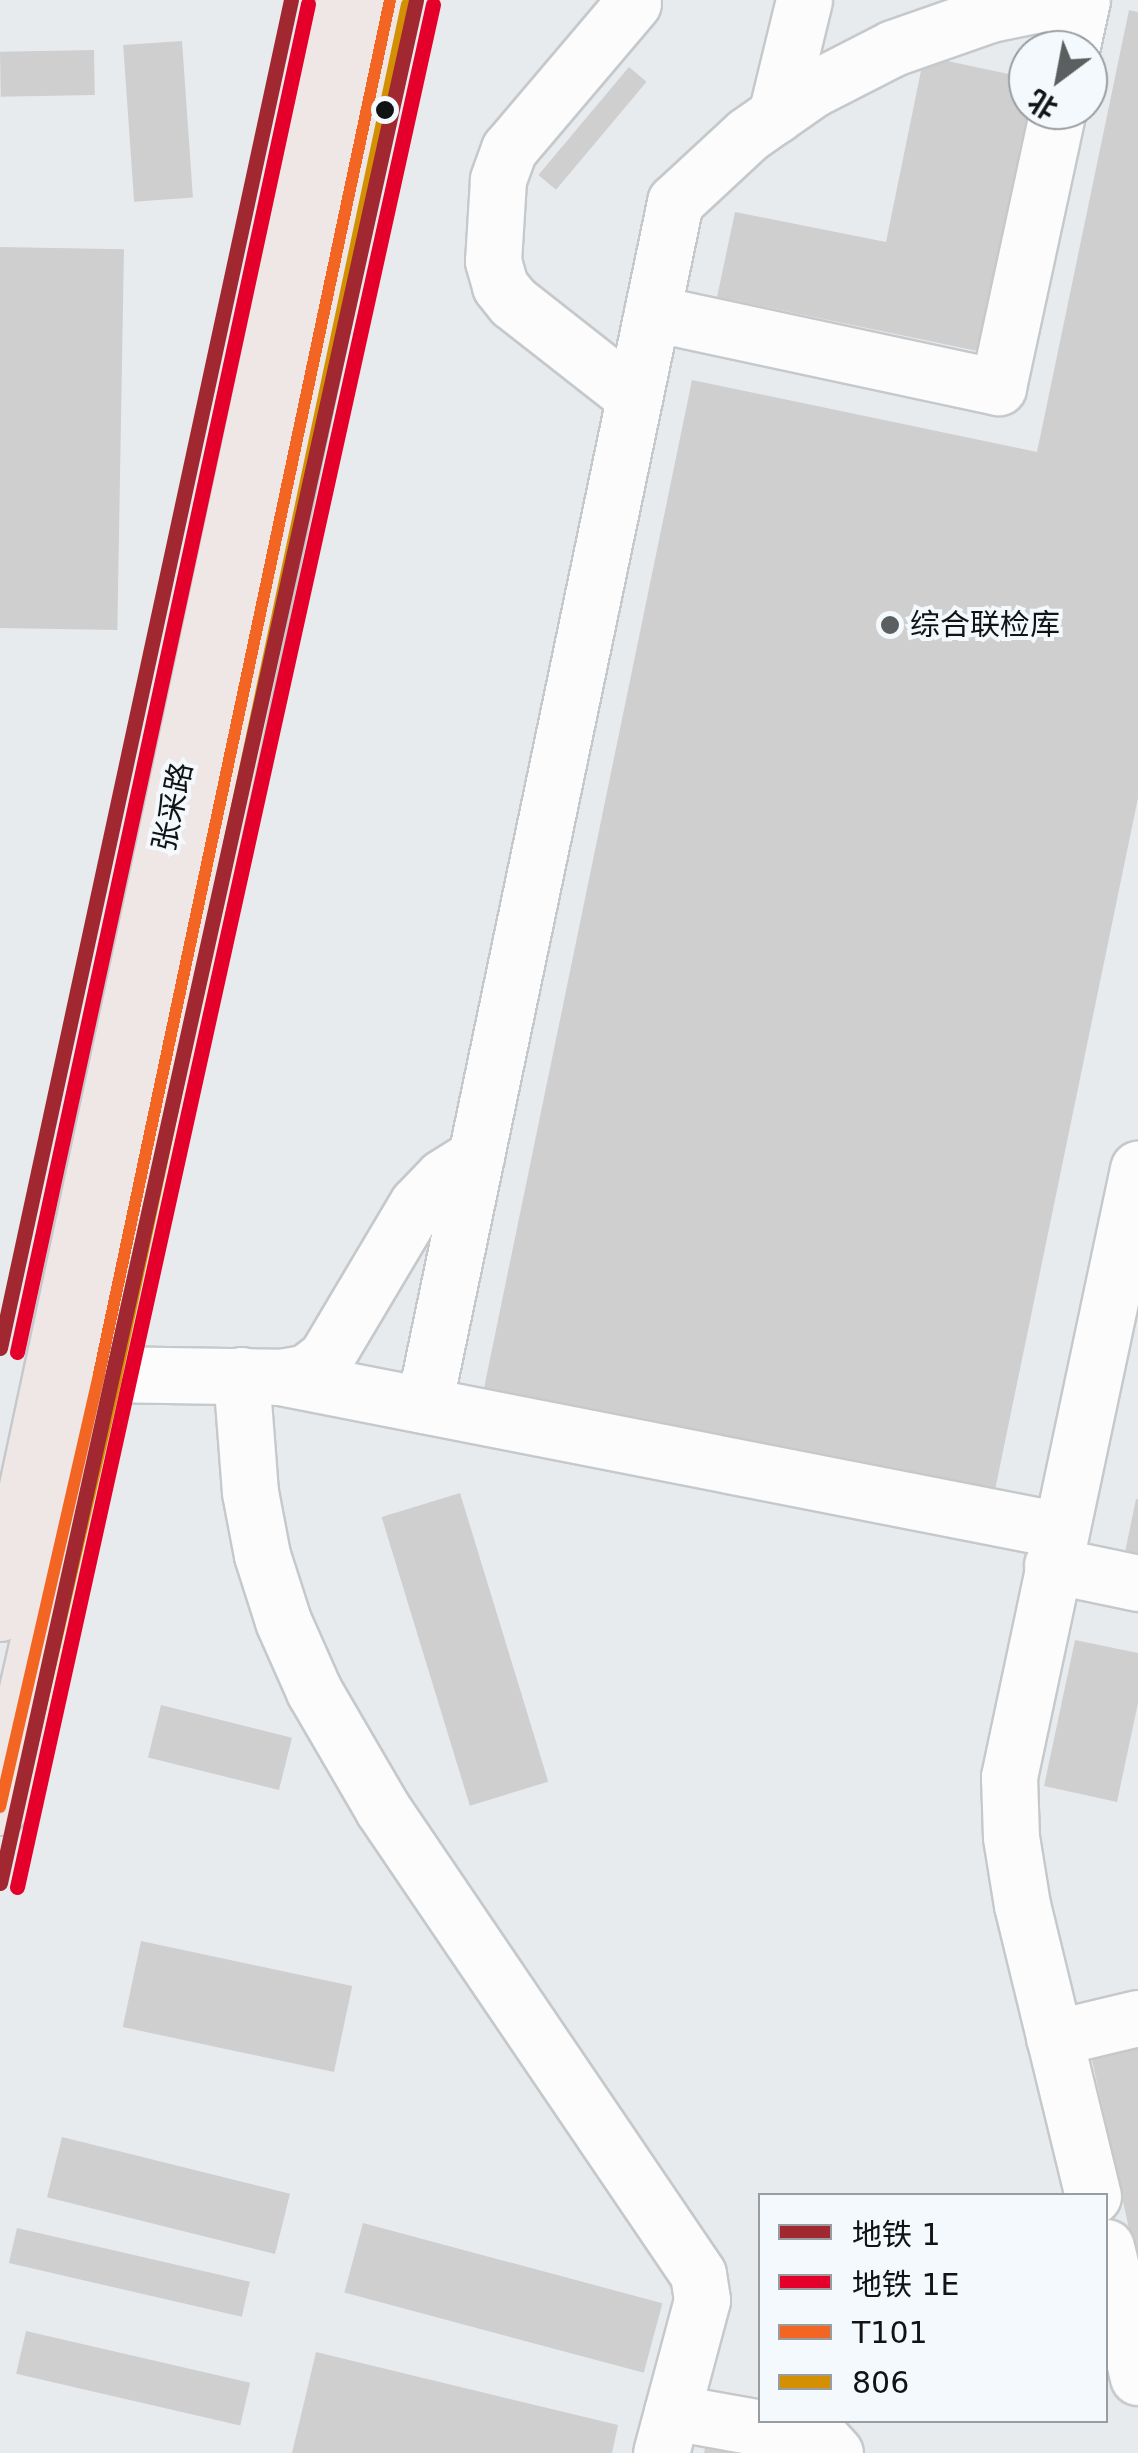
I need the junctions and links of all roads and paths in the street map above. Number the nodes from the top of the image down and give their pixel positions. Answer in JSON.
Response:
{"nodes":[{"id":1,"x":344,"y":0,"type":"edge"},
{"id":2,"x":390,"y":0,"type":"edge"},
{"id":3,"x":804,"y":0,"type":"edge"},
{"id":4,"x":1059,"y":0,"type":"edge"},
{"id":5,"x":1082,"y":0,"type":"edge"},
{"id":6,"x":633,"y":3,"type":"dead end"},
{"id":7,"x":1075,"y":30,"type":"edge"},
{"id":8,"x":776,"y":115,"type":"junction"},
{"id":9,"x":1054,"y":130,"type":"edge"},
{"id":10,"x":652,"y":313,"type":"junction"},
{"id":11,"x":634,"y":397,"type":"junction"},
{"id":12,"x":476,"y":1156,"type":"dead end"},
{"id":13,"x":1138,"y":1170,"type":"edge"},
{"id":14,"x":99,"y":1374,"type":"junction"},
{"id":15,"x":261,"y":1376,"type":"junction"},
{"id":16,"x":424,"y":1404,"type":"junction"},
{"id":17,"x":1056,"y":1547,"type":"junction"},
{"id":18,"x":1138,"y":1583,"type":"edge"},
{"id":19,"x":0,"y":1613,"type":"edge"},
{"id":20,"x":0,"y":1807,"type":"edge"},
{"id":21,"x":1138,"y":2018,"type":"edge"},
{"id":22,"x":1054,"y":2038,"type":"junction"},
{"id":23,"x":1091,"y":2193,"type":"edge"},
{"id":24,"x":1108,"y":2255,"type":"edge"},
{"id":25,"x":1138,"y":2377,"type":"edge"},
{"id":26,"x":667,"y":2433,"type":"edge"},
{"id":27,"x":836,"y":2453,"type":"edge"}],
"edges":[{"from":1,"to":19,"type":"main road","name":"张采路"},
{"from":2,"to":14,"type":"main road","name":"张采路"},
{"from":3,"to":8,"type":"lane"},
{"from":4,"to":8,"type":"lane"},
{"from":5,"to":7,"type":"lane"},
{"from":6,"to":11,"type":"lane"},
{"from":8,"to":10,"type":"lane"},
{"from":9,"to":10,"type":"lane"},
{"from":10,"to":11,"type":"lane"},
{"from":11,"to":16,"type":"lane"},
{"from":12,"to":15,"type":"lane"},
{"from":13,"to":17,"type":"lane"},
{"from":14,"to":15,"type":"lane"},
{"from":14,"to":20,"type":"main road","name":"张采路"},
{"from":15,"to":16,"type":"lane"},
{"from":15,"to":26,"type":"lane"},
{"from":16,"to":17,"type":"lane"},
{"from":17,"to":18,"type":"lane"},
{"from":17,"to":22,"type":"lane"},
{"from":21,"to":22,"type":"lane"},
{"from":22,"to":23,"type":"lane"},
{"from":24,"to":25,"type":"lane"},
{"from":26,"to":27,"type":"lane"}]}
